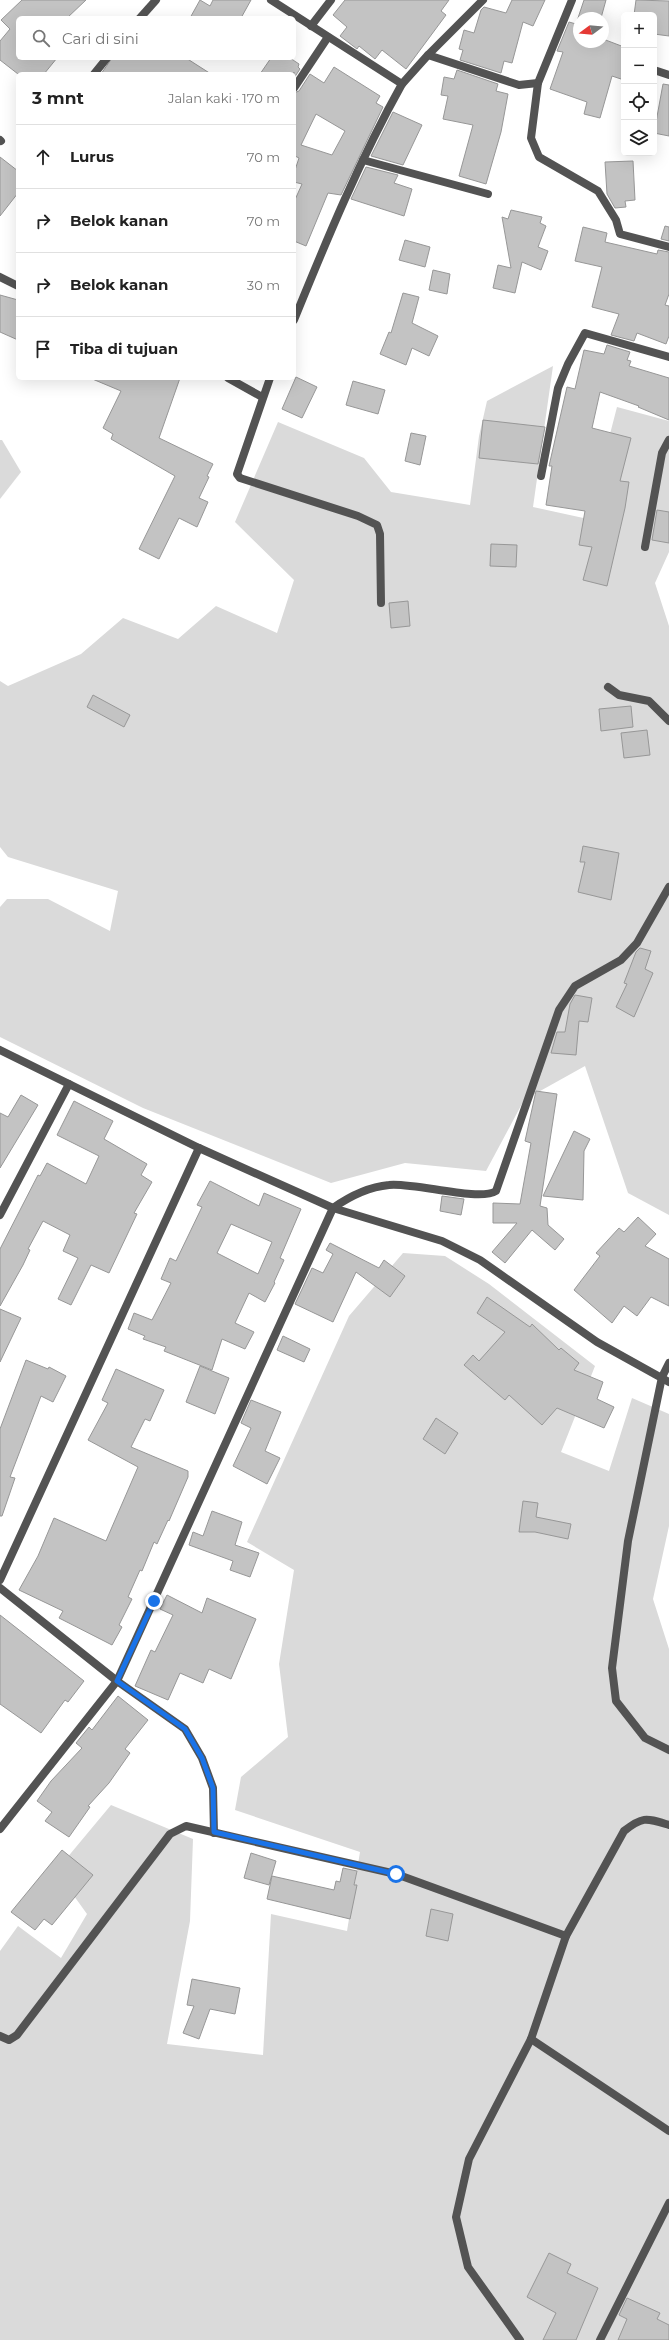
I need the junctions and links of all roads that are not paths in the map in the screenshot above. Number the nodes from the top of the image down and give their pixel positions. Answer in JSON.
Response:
{"nodes":[{"id":1,"x":156,"y":0,"type":"edge"},
{"id":2,"x":271,"y":0,"type":"edge"},
{"id":3,"x":331,"y":0,"type":"edge"},
{"id":4,"x":483,"y":0,"type":"edge"},
{"id":5,"x":572,"y":0,"type":"edge"},
{"id":6,"x":142,"y":16,"type":"edge"},
{"id":7,"x":296,"y":16,"type":"edge"},
{"id":8,"x":296,"y":16,"type":"edge"},
{"id":9,"x":311,"y":26,"type":"junction"},
{"id":10,"x":328,"y":37,"type":"junction"},
{"id":11,"x":428,"y":55,"type":"junction"},
{"id":12,"x":105,"y":60,"type":"edge"},
{"id":13,"x":657,"y":71,"type":"edge"},
{"id":14,"x":96,"y":72,"type":"edge"},
{"id":15,"x":669,"y":75,"type":"edge"},
{"id":16,"x":538,"y":83,"type":"junction"},
{"id":17,"x":402,"y":84,"type":"junction"},
{"id":18,"x":296,"y":85,"type":"edge"},
{"id":19,"x":364,"y":160,"type":"junction"},
{"id":20,"x":488,"y":194,"type":"dead end"},
{"id":21,"x":669,"y":247,"type":"edge"},
{"id":22,"x":0,"y":277,"type":"edge"},
{"id":23,"x":16,"y":285,"type":"edge"},
{"id":24,"x":296,"y":315,"type":"edge"},
{"id":25,"x":669,"y":357,"type":"edge"},
{"id":26,"x":232,"y":380,"type":"edge"},
{"id":27,"x":269,"y":380,"type":"edge"},
{"id":28,"x":262,"y":397,"type":"junction"},
{"id":29,"x":669,"y":440,"type":"edge"},
{"id":30,"x":541,"y":476,"type":"dead end"},
{"id":31,"x":645,"y":547,"type":"dead end"},
{"id":32,"x":381,"y":603,"type":"dead end"},
{"id":33,"x":608,"y":687,"type":"dead end"},
{"id":34,"x":669,"y":721,"type":"edge"},
{"id":35,"x":669,"y":888,"type":"edge"},
{"id":36,"x":0,"y":1050,"type":"edge"},
{"id":37,"x":69,"y":1084,"type":"junction"},
{"id":38,"x":199,"y":1148,"type":"junction"},
{"id":39,"x":332,"y":1208,"type":"junction"},
{"id":40,"x":0,"y":1215,"type":"edge"},
{"id":41,"x":669,"y":1363,"type":"edge"},
{"id":42,"x":665,"y":1379,"type":"edge"},
{"id":43,"x":0,"y":1580,"type":"edge"},
{"id":44,"x":0,"y":1588,"type":"edge"},
{"id":45,"x":117,"y":1681,"type":"junction"},
{"id":46,"x":669,"y":1750,"type":"edge"},
{"id":47,"x":669,"y":1825,"type":"edge"},
{"id":48,"x":0,"y":1829,"type":"edge"},
{"id":49,"x":214,"y":1832,"type":"junction"},
{"id":50,"x":566,"y":1936,"type":"junction"},
{"id":51,"x":0,"y":2036,"type":"edge"},
{"id":52,"x":531,"y":2039,"type":"junction"},
{"id":53,"x":669,"y":2131,"type":"edge"},
{"id":54,"x":669,"y":2202,"type":"edge"},
{"id":55,"x":520,"y":2340,"type":"edge"},
{"id":56,"x":600,"y":2340,"type":"edge"}],
"edges":[{"from":1,"to":6,"type":"street"},
{"from":2,"to":7,"type":"street"},
{"from":3,"to":9,"type":"street"},
{"from":4,"to":11,"type":"street"},
{"from":5,"to":16,"type":"street"},
{"from":8,"to":9,"type":"street"},
{"from":9,"to":10,"type":"street"},
{"from":10,"to":17,"type":"street"},
{"from":10,"to":18,"type":"street"},
{"from":11,"to":16,"type":"street"},
{"from":11,"to":17,"type":"street"},
{"from":12,"to":14,"type":"street"},
{"from":13,"to":15,"type":"street"},
{"from":16,"to":21,"type":"street"},
{"from":17,"to":19,"type":"street"},
{"from":19,"to":20,"type":"street"},
{"from":19,"to":24,"type":"street"},
{"from":22,"to":23,"type":"street"},
{"from":25,"to":30,"type":"street"},
{"from":26,"to":28,"type":"street"},
{"from":27,"to":28,"type":"street"},
{"from":28,"to":32,"type":"street"},
{"from":29,"to":31,"type":"street"},
{"from":33,"to":34,"type":"street"},
{"from":35,"to":39,"type":"street"},
{"from":36,"to":37,"type":"street"},
{"from":37,"to":38,"type":"street"},
{"from":37,"to":40,"type":"street"},
{"from":38,"to":39,"type":"street"},
{"from":38,"to":43,"type":"street"},
{"from":39,"to":42,"type":"street"},
{"from":39,"to":45,"type":"street"},
{"from":41,"to":42,"type":"street"},
{"from":42,"to":46,"type":"street"},
{"from":44,"to":45,"type":"street"},
{"from":45,"to":48,"type":"street"},
{"from":45,"to":49,"type":"street"},
{"from":47,"to":50,"type":"street"},
{"from":49,"to":50,"type":"street"},
{"from":49,"to":51,"type":"street"},
{"from":50,"to":52,"type":"street"},
{"from":52,"to":53,"type":"street"},
{"from":52,"to":55,"type":"street"},
{"from":54,"to":56,"type":"street"}]}
